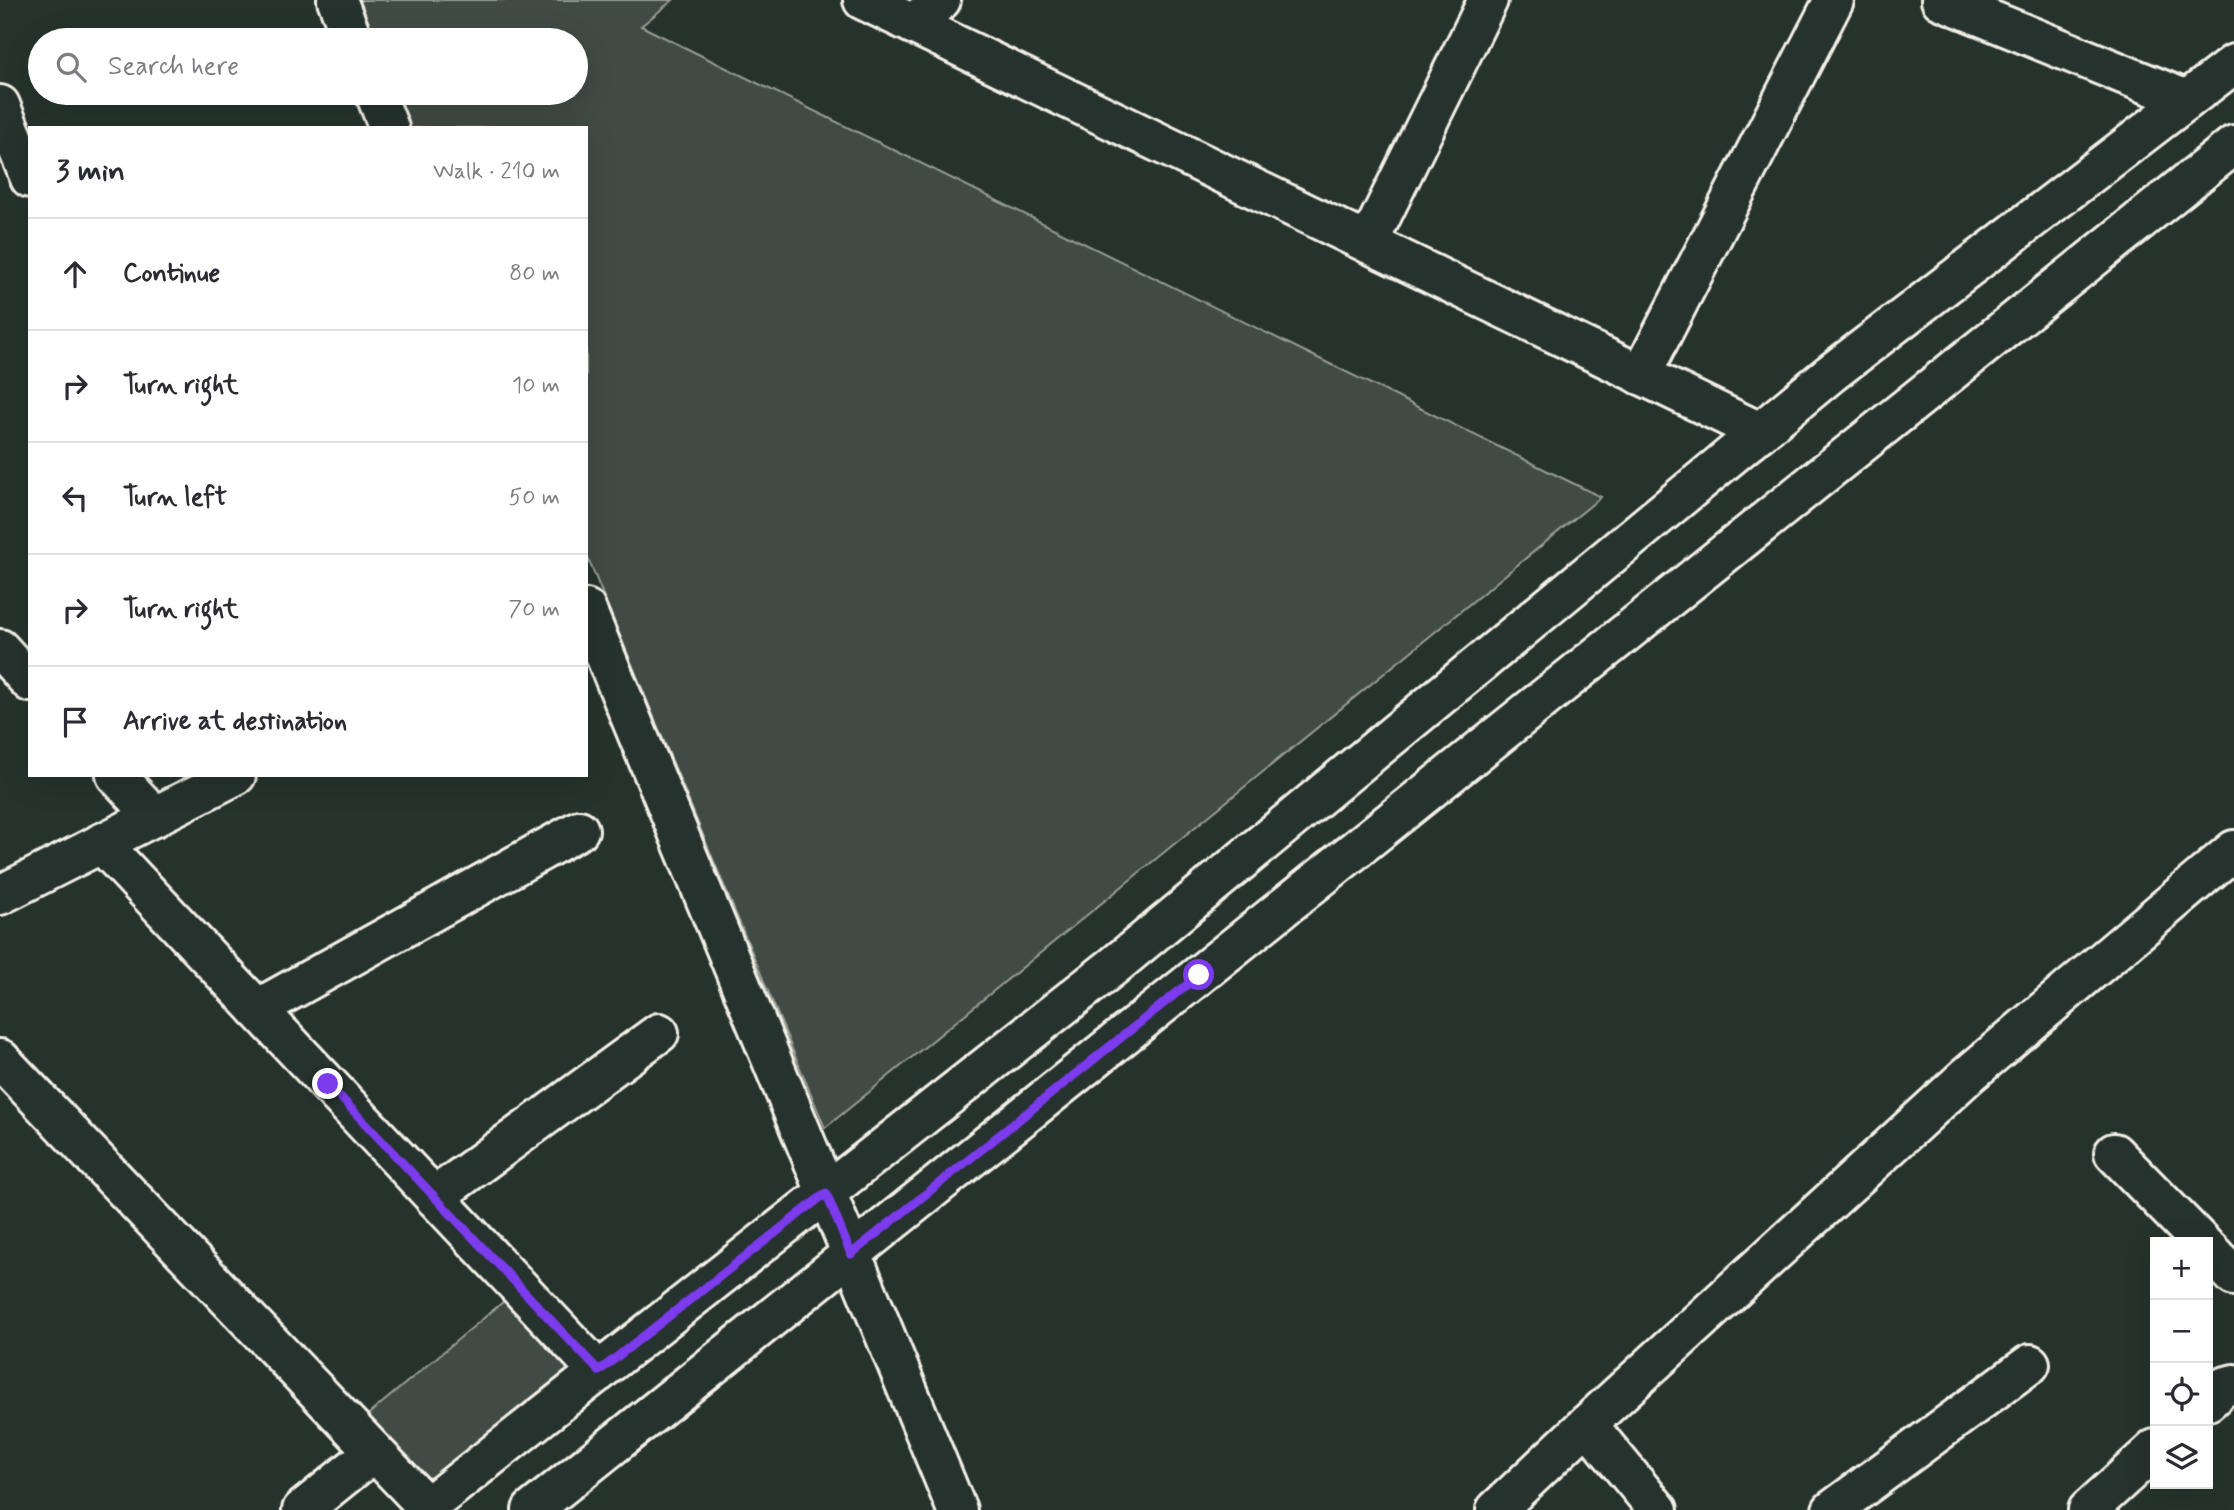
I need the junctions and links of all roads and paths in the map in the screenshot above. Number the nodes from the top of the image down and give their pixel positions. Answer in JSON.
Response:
{"nodes":[{"id":1,"x":337,"y":0,"type":"edge"},
{"id":2,"x":863,"y":0,"type":"edge"},
{"id":3,"x":1488,"y":0,"type":"edge"},
{"id":4,"x":1834,"y":0,"type":"edge"},
{"id":5,"x":1941,"y":0,"type":"edge"},
{"id":6,"x":927,"y":12,"type":"edge"},
{"id":7,"x":349,"y":28,"type":"edge"},
{"id":8,"x":2234,"y":64,"type":"edge"},
{"id":9,"x":2187,"y":100,"type":"junction"},
{"id":10,"x":380,"y":105,"type":"edge"},
{"id":11,"x":0,"y":106,"type":"edge"},
{"id":12,"x":388,"y":126,"type":"edge"},
{"id":13,"x":2234,"y":145,"type":"edge"},
{"id":14,"x":28,"y":173,"type":"edge"},
{"id":15,"x":1368,"y":243,"type":"junction"},
{"id":16,"x":1641,"y":375,"type":"junction"},
{"id":17,"x":1760,"y":432,"type":"junction"},
{"id":18,"x":588,"y":614,"type":"edge"},
{"id":19,"x":0,"y":649,"type":"edge"},
{"id":20,"x":28,"y":680,"type":"edge"},
{"id":21,"x":118,"y":777,"type":"edge"},
{"id":22,"x":232,"y":777,"type":"edge"},
{"id":23,"x":155,"y":817,"type":"junction"},
{"id":24,"x":579,"y":830,"type":"dead end"},
{"id":25,"x":102,"y":843,"type":"junction"},
{"id":26,"x":2234,"y":850,"type":"edge"},
{"id":27,"x":0,"y":895,"type":"edge"},
{"id":28,"x":257,"y":1009,"type":"junction"},
{"id":29,"x":659,"y":1033,"type":"dead end"},
{"id":30,"x":0,"y":1059,"type":"edge"},
{"id":31,"x":2114,"y":1153,"type":"dead end"},
{"id":32,"x":826,"y":1193,"type":"junction"},
{"id":33,"x":434,"y":1197,"type":"junction"},
{"id":34,"x":2196,"y":1237,"type":"edge"},
{"id":35,"x":851,"y":1254,"type":"junction"},
{"id":36,"x":2213,"y":1254,"type":"edge"},
{"id":37,"x":2234,"y":1276,"type":"edge"},
{"id":38,"x":2030,"y":1364,"type":"dead end"},
{"id":39,"x":599,"y":1371,"type":"junction"},
{"id":40,"x":2234,"y":1384,"type":"edge"},
{"id":41,"x":2213,"y":1396,"type":"edge"},
{"id":42,"x":1587,"y":1424,"type":"junction"},
{"id":43,"x":374,"y":1452,"type":"junction"},
{"id":44,"x":2150,"y":1454,"type":"edge"},
{"id":45,"x":427,"y":1509,"type":"edge"},
{"id":46,"x":302,"y":1510,"type":"edge"},
{"id":47,"x":531,"y":1510,"type":"edge"},
{"id":48,"x":957,"y":1510,"type":"edge"},
{"id":49,"x":1496,"y":1510,"type":"edge"},
{"id":50,"x":1658,"y":1510,"type":"edge"},
{"id":51,"x":1832,"y":1510,"type":"edge"},
{"id":52,"x":2088,"y":1510,"type":"edge"}],
"edges":[{"from":1,"to":7,"type":"street"},
{"from":2,"to":6,"type":"street"},
{"from":3,"to":15,"type":"street"},
{"from":4,"to":16,"type":"street"},
{"from":5,"to":9,"type":"street"},
{"from":6,"to":15,"type":"street"},
{"from":8,"to":9,"type":"street"},
{"from":9,"to":17,"type":"street"},
{"from":10,"to":12,"type":"street"},
{"from":11,"to":14,"type":"street"},
{"from":13,"to":35,"type":"street"},
{"from":15,"to":16,"type":"street"},
{"from":16,"to":17,"type":"street"},
{"from":17,"to":32,"type":"street"},
{"from":18,"to":32,"type":"street"},
{"from":19,"to":20,"type":"street"},
{"from":21,"to":23,"type":"street"},
{"from":22,"to":23,"type":"street"},
{"from":23,"to":25,"type":"street"},
{"from":24,"to":28,"type":"street"},
{"from":25,"to":27,"type":"street"},
{"from":25,"to":28,"type":"street"},
{"from":26,"to":42,"type":"street"},
{"from":28,"to":33,"type":"street"},
{"from":29,"to":33,"type":"street"},
{"from":30,"to":43,"type":"street"},
{"from":31,"to":34,"type":"street"},
{"from":32,"to":35,"type":"street"},
{"from":32,"to":39,"type":"street"},
{"from":33,"to":39,"type":"street"},
{"from":35,"to":47,"type":"street"},
{"from":35,"to":48,"type":"street"},
{"from":36,"to":37,"type":"street"},
{"from":38,"to":51,"type":"street"},
{"from":39,"to":45,"type":"street"},
{"from":40,"to":41,"type":"street"},
{"from":42,"to":49,"type":"street"},
{"from":42,"to":50,"type":"street"},
{"from":43,"to":45,"type":"street"},
{"from":43,"to":46,"type":"street"},
{"from":44,"to":52,"type":"street"}]}
